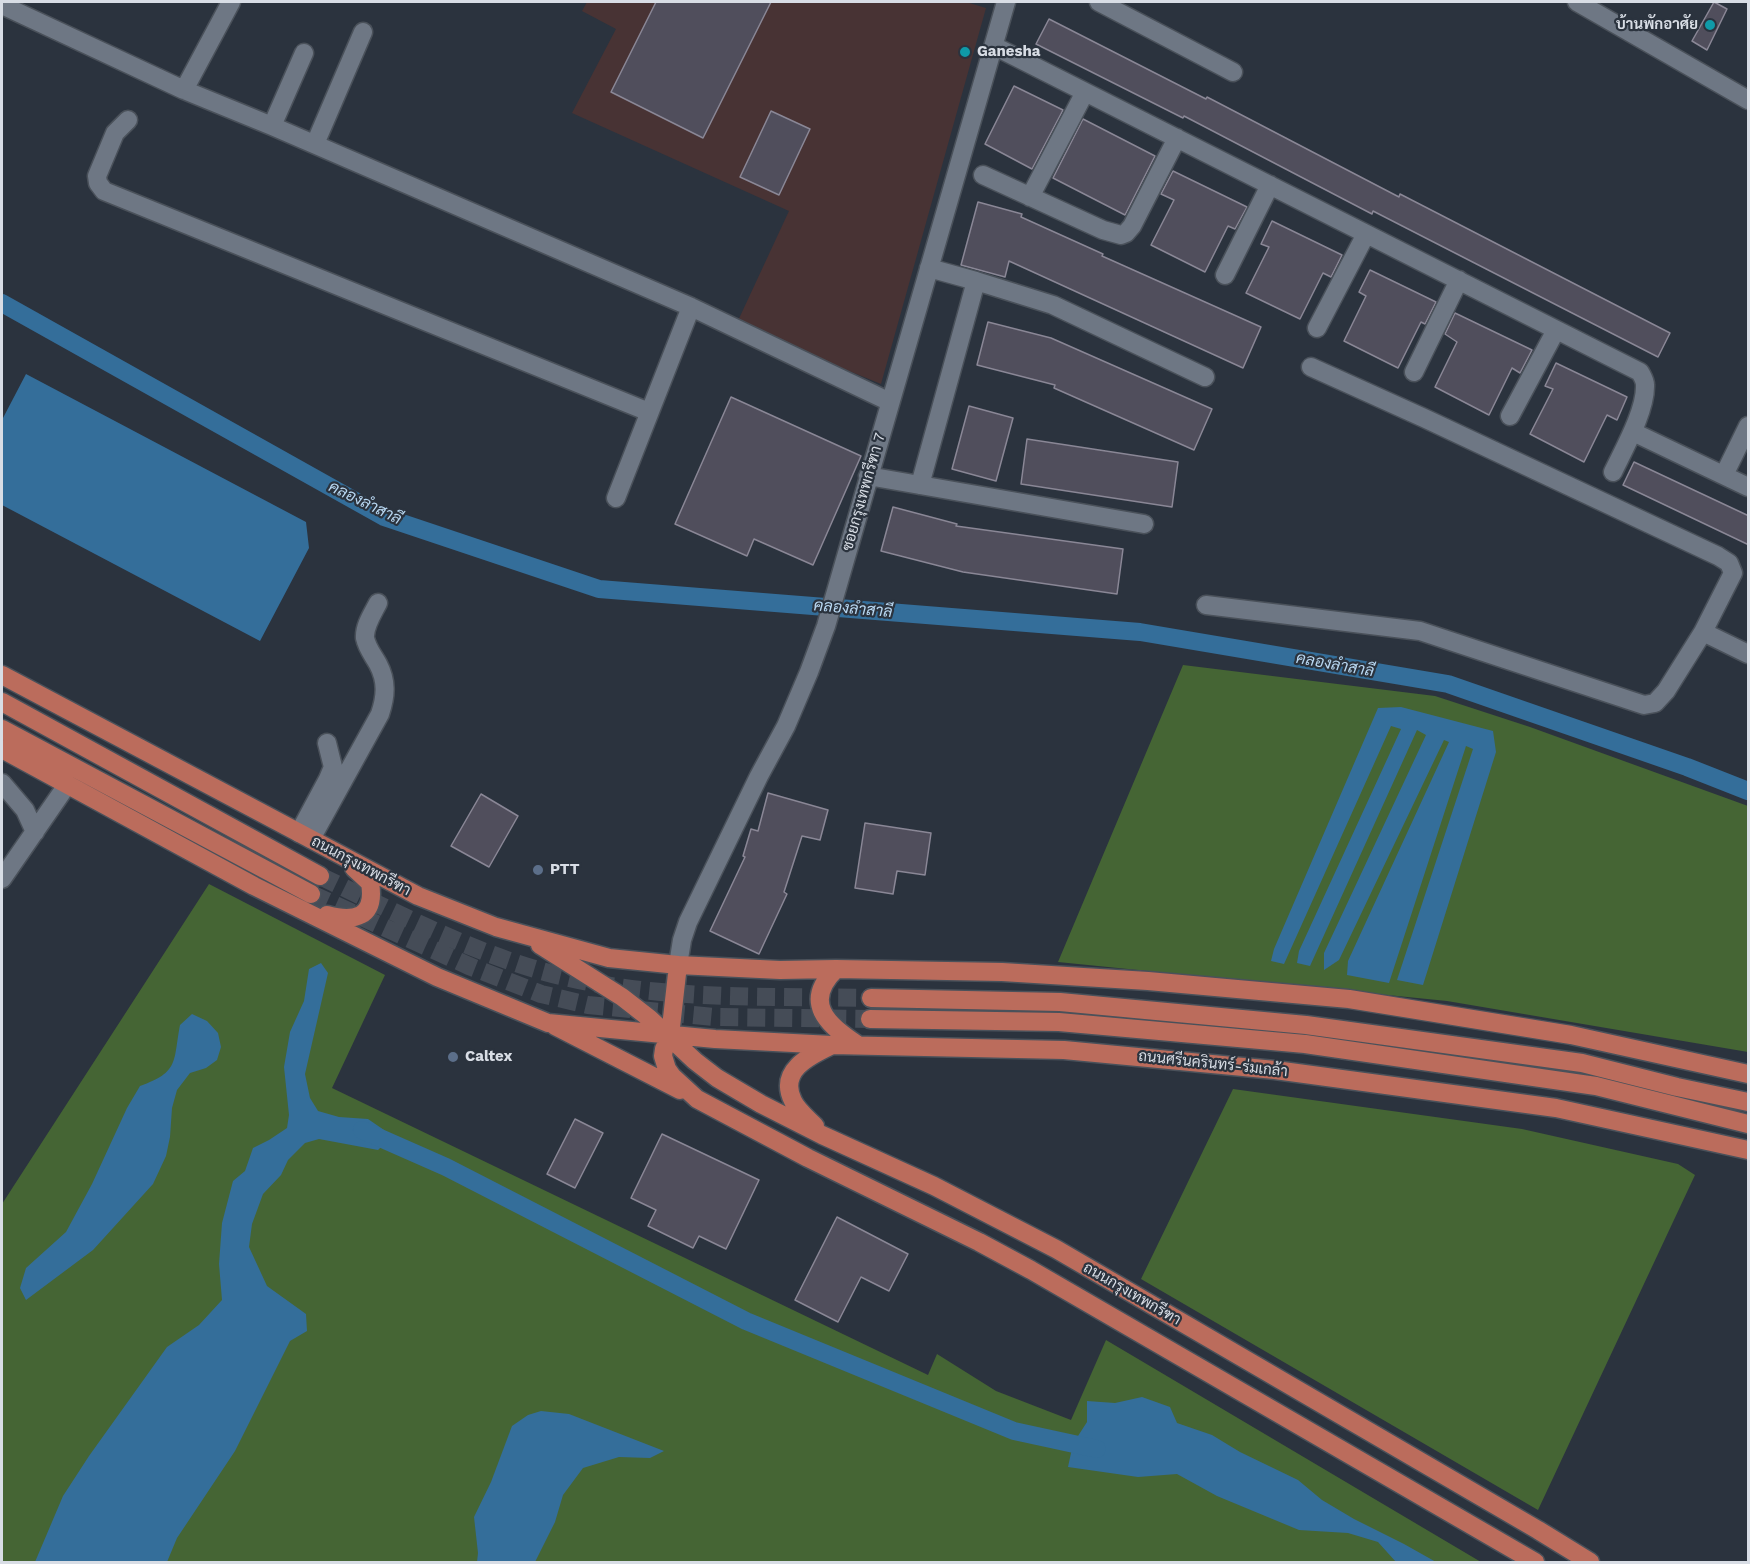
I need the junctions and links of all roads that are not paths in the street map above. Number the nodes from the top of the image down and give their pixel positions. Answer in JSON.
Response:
{"nodes":[{"id":1,"x":231,"y":2,"type":"edge"},
{"id":2,"x":1006,"y":2,"type":"edge"},
{"id":3,"x":1099,"y":2,"type":"edge"},
{"id":4,"x":1577,"y":2,"type":"edge"},
{"id":5,"x":2,"y":5,"type":"edge"},
{"id":6,"x":363,"y":32,"type":"dead end"},
{"id":7,"x":994,"y":46,"type":"junction"},
{"id":8,"x":304,"y":53,"type":"dead end"},
{"id":9,"x":1233,"y":72,"type":"dead end"},
{"id":10,"x":184,"y":90,"type":"junction"},
{"id":11,"x":1085,"y":92,"type":"junction"},
{"id":12,"x":1749,"y":100,"type":"edge"},
{"id":13,"x":128,"y":120,"type":"dead end"},
{"id":14,"x":273,"y":126,"type":"junction"},
{"id":15,"x":1177,"y":138,"type":"junction"},
{"id":16,"x":315,"y":144,"type":"junction"},
{"id":17,"x":983,"y":175,"type":"dead end"},
{"id":18,"x":1270,"y":185,"type":"junction"},
{"id":19,"x":1030,"y":197,"type":"junction"},
{"id":20,"x":1366,"y":234,"type":"junction"},
{"id":21,"x":929,"y":268,"type":"junction"},
{"id":22,"x":1225,"y":275,"type":"dead end"},
{"id":23,"x":1459,"y":280,"type":"junction"},
{"id":24,"x":976,"y":281,"type":"junction"},
{"id":25,"x":691,"y":307,"type":"junction"},
{"id":26,"x":1317,"y":328,"type":"dead end"},
{"id":27,"x":1556,"y":330,"type":"junction"},
{"id":28,"x":1311,"y":367,"type":"dead end"},
{"id":29,"x":1414,"y":372,"type":"dead end"},
{"id":30,"x":1205,"y":377,"type":"dead end"},
{"id":31,"x":890,"y":402,"type":"junction"},
{"id":32,"x":649,"y":412,"type":"junction"},
{"id":33,"x":1509,"y":416,"type":"dead end"},
{"id":34,"x":1749,"y":426,"type":"edge"},
{"id":35,"x":1633,"y":432,"type":"junction"},
{"id":36,"x":1614,"y":472,"type":"dead end"},
{"id":37,"x":1724,"y":475,"type":"junction"},
{"id":38,"x":868,"y":476,"type":"junction"},
{"id":39,"x":920,"y":485,"type":"junction"},
{"id":40,"x":1749,"y":487,"type":"edge"},
{"id":41,"x":616,"y":498,"type":"dead end"},
{"id":42,"x":1144,"y":524,"type":"dead end"},
{"id":43,"x":378,"y":603,"type":"dead end"},
{"id":44,"x":1206,"y":605,"type":"dead end"},
{"id":45,"x":1703,"y":632,"type":"junction"},
{"id":46,"x":1749,"y":654,"type":"edge"},
{"id":47,"x":2,"y":675,"type":"edge"},
{"id":48,"x":2,"y":702,"type":"edge"},
{"id":49,"x":2,"y":729,"type":"edge"},
{"id":50,"x":327,"y":743,"type":"dead end"},
{"id":51,"x":2,"y":749,"type":"edge"},
{"id":52,"x":2,"y":783,"type":"edge"},
{"id":53,"x":67,"y":785,"type":"junction"},
{"id":54,"x":35,"y":832,"type":"junction"},
{"id":55,"x":305,"y":836,"type":"junction"},
{"id":56,"x":334,"y":852,"type":"junction"},
{"id":57,"x":320,"y":876,"type":"tunnel mouth"},
{"id":58,"x":2,"y":879,"type":"edge"},
{"id":59,"x":311,"y":894,"type":"tunnel mouth"},
{"id":60,"x":301,"y":909,"type":"junction"},
{"id":61,"x":526,"y":936,"type":"junction"},
{"id":62,"x":678,"y":965,"type":"junction"},
{"id":63,"x":836,"y":969,"type":"junction"},
{"id":64,"x":871,"y":998,"type":"tunnel mouth"},
{"id":65,"x":870,"y":1019,"type":"tunnel mouth"},
{"id":66,"x":548,"y":1023,"type":"junction"},
{"id":67,"x":670,"y":1036,"type":"junction"},
{"id":68,"x":832,"y":1045,"type":"junction"},
{"id":69,"x":860,"y":1046,"type":"junction"},
{"id":70,"x":1749,"y":1074,"type":"edge"},
{"id":71,"x":698,"y":1099,"type":"junction"},
{"id":72,"x":1749,"y":1102,"type":"edge"},
{"id":73,"x":1749,"y":1125,"type":"edge"},
{"id":74,"x":822,"y":1135,"type":"junction"},
{"id":75,"x":1749,"y":1150,"type":"edge"},
{"id":76,"x":1141,"y":1300,"type":"junction"},
{"id":77,"x":1128,"y":1326,"type":"junction"},
{"id":78,"x":1535,"y":1563,"type":"edge"},
{"id":79,"x":1590,"y":1563,"type":"edge"}],
"edges":[{"from":1,"to":10,"type":"street"},
{"from":2,"to":7,"type":"street","name":"ซอยกรุงเทพกรีฑา 7"},
{"from":3,"to":9,"type":"street"},
{"from":4,"to":12,"type":"street"},
{"from":5,"to":10,"type":"street"},
{"from":6,"to":16,"type":"street"},
{"from":7,"to":11,"type":"street"},
{"from":7,"to":21,"type":"street","name":"ซอยกรุงเทพกรีฑา 7"},
{"from":8,"to":14,"type":"street"},
{"from":10,"to":14,"type":"street"},
{"from":11,"to":15,"type":"street"},
{"from":11,"to":19,"type":"street"},
{"from":13,"to":32,"type":"street"},
{"from":14,"to":16,"type":"street"},
{"from":15,"to":18,"type":"street"},
{"from":15,"to":19,"type":"street"},
{"from":16,"to":25,"type":"street"},
{"from":17,"to":19,"type":"street"},
{"from":18,"to":20,"type":"street"},
{"from":18,"to":22,"type":"street"},
{"from":20,"to":23,"type":"street"},
{"from":20,"to":26,"type":"street"},
{"from":21,"to":24,"type":"street"},
{"from":21,"to":31,"type":"street","name":"ซอยกรุงเทพกรีฑา 7"},
{"from":23,"to":27,"type":"street"},
{"from":23,"to":29,"type":"street"},
{"from":24,"to":30,"type":"street"},
{"from":24,"to":39,"type":"street"},
{"from":25,"to":31,"type":"street"},
{"from":25,"to":32,"type":"street"},
{"from":27,"to":33,"type":"street"},
{"from":27,"to":35,"type":"street"},
{"from":28,"to":45,"type":"street"},
{"from":31,"to":38,"type":"street","name":"ซอยกรุงเทพกรีฑา 7"},
{"from":32,"to":41,"type":"street"},
{"from":34,"to":37,"type":"street"},
{"from":35,"to":36,"type":"street"},
{"from":35,"to":37,"type":"street"},
{"from":37,"to":40,"type":"street"},
{"from":38,"to":39,"type":"street"},
{"from":38,"to":62,"type":"street","name":"ซอยกรุงเทพกรีฑา 7"},
{"from":39,"to":42,"type":"street"},
{"from":43,"to":55,"type":"street"},
{"from":44,"to":45,"type":"street"},
{"from":45,"to":46,"type":"street"},
{"from":47,"to":55,"type":"main road","name":"ถนนกรุงเทพกรีฑา"},
{"from":48,"to":57,"type":"main road","name":"ถนนกรุงเทพกรีฑา"},
{"from":49,"to":59,"type":"main road"},
{"from":50,"to":55,"type":"street"},
{"from":51,"to":53,"type":"main road"},
{"from":52,"to":54,"type":"street"},
{"from":53,"to":54,"type":"street"},
{"from":53,"to":60,"type":"main road"},
{"from":54,"to":58,"type":"street"},
{"from":55,"to":56,"type":"main road","name":"ถนนกรุงเทพกรีฑา"},
{"from":56,"to":60,"type":"main road"},
{"from":56,"to":61,"type":"main road","name":"ถนนกรุงเทพกรีฑา"},
{"from":60,"to":66,"type":"main road"},
{"from":61,"to":62,"type":"main road","name":"ถนนกรุงเทพกรีฑา"},
{"from":61,"to":67,"type":"main road"},
{"from":62,"to":63,"type":"main road"},
{"from":62,"to":67,"type":"main road","name":"ถนนกรุงเทพกรีฑา"},
{"from":63,"to":69,"type":"main road"},
{"from":63,"to":70,"type":"main road"},
{"from":64,"to":72,"type":"main road"},
{"from":65,"to":73,"type":"main road","name":"ถนนศรีนครินทร์-ร่มเกล้า"},
{"from":66,"to":67,"type":"main road"},
{"from":66,"to":71,"type":"main road"},
{"from":67,"to":68,"type":"main road","name":"ถนนศรีนครินทร์-ร่มเกล้า"},
{"from":67,"to":71,"type":"main road","name":"ถนนกรุงเทพกรีฑา"},
{"from":67,"to":74,"type":"main road","name":"ถนนกรุงเทพกรีฑา"},
{"from":68,"to":69,"type":"main road","name":"ถนนศรีนครินทร์-ร่มเกล้า"},
{"from":68,"to":74,"type":"main road"},
{"from":69,"to":75,"type":"main road","name":"ถนนศรีนครินทร์-ร่มเกล้า"},
{"from":71,"to":77,"type":"main road","name":"ถนนกรุงเทพกรีฑา"},
{"from":74,"to":76,"type":"main road","name":"ถนนกรุงเทพกรีฑา"},
{"from":76,"to":77,"type":"main road"},
{"from":76,"to":79,"type":"main road","name":"ถนนกรุงเทพกรีฑา"},
{"from":77,"to":78,"type":"main road","name":"ถนนกรุงเทพกรีฑา"}]}
